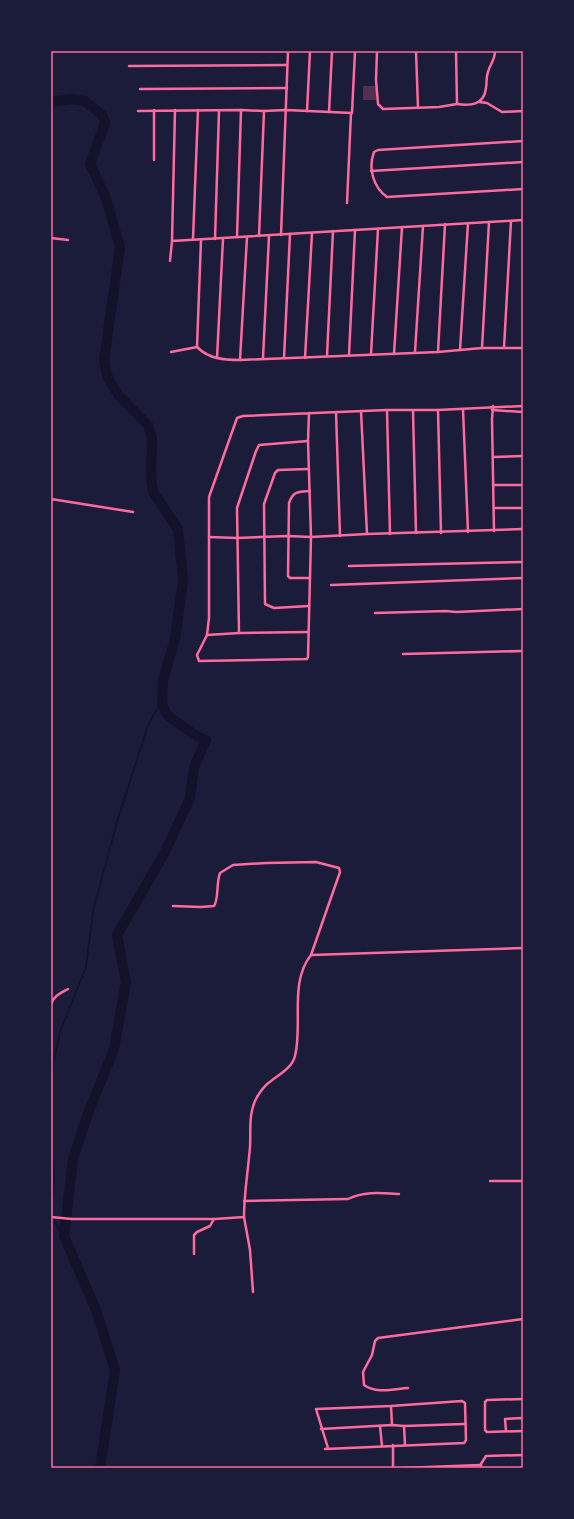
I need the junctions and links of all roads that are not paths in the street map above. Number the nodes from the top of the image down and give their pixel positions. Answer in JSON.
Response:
{"nodes":[{"id":1,"x":288,"y":51,"type":"edge"},
{"id":2,"x":310,"y":51,"type":"edge"},
{"id":3,"x":332,"y":51,"type":"edge"},
{"id":4,"x":355,"y":51,"type":"edge"},
{"id":5,"x":377,"y":51,"type":"edge"},
{"id":6,"x":416,"y":51,"type":"edge"},
{"id":7,"x":456,"y":51,"type":"edge"},
{"id":8,"x":495,"y":51,"type":"edge"},
{"id":9,"x":287,"y":65,"type":"junction"},
{"id":10,"x":129,"y":66,"type":"dead end"},
{"id":11,"x":287,"y":88,"type":"junction"},
{"id":12,"x":140,"y":89,"type":"dead end"},
{"id":13,"x":479,"y":102,"type":"junction"},
{"id":14,"x":457,"y":104,"type":"junction"},
{"id":15,"x":418,"y":108,"type":"junction"},
{"id":16,"x":154,"y":110,"type":"junction"},
{"id":17,"x":175,"y":110,"type":"junction"},
{"id":18,"x":198,"y":110,"type":"junction"},
{"id":19,"x":241,"y":110,"type":"junction"},
{"id":20,"x":286,"y":110,"type":"junction"},
{"id":21,"x":138,"y":111,"type":"dead end"},
{"id":22,"x":219,"y":111,"type":"junction"},
{"id":23,"x":264,"y":111,"type":"junction"},
{"id":24,"x":307,"y":111,"type":"junction"},
{"id":25,"x":329,"y":112,"type":"junction"},
{"id":26,"x":352,"y":112,"type":"junction"},
{"id":27,"x":523,"y":112,"type":"edge"},
{"id":28,"x":523,"y":141,"type":"edge"},
{"id":29,"x":154,"y":160,"type":"dead end"},
{"id":30,"x":523,"y":162,"type":"edge"},
{"id":31,"x":371,"y":172,"type":"junction"},
{"id":32,"x":523,"y":189,"type":"edge"},
{"id":33,"x":347,"y":203,"type":"dead end"},
{"id":34,"x":523,"y":220,"type":"edge"},
{"id":35,"x":511,"y":221,"type":"junction"},
{"id":36,"x":489,"y":222,"type":"junction"},
{"id":37,"x":468,"y":223,"type":"junction"},
{"id":38,"x":445,"y":224,"type":"junction"},
{"id":39,"x":423,"y":226,"type":"junction"},
{"id":40,"x":402,"y":227,"type":"junction"},
{"id":41,"x":378,"y":229,"type":"junction"},
{"id":42,"x":355,"y":230,"type":"junction"},
{"id":43,"x":333,"y":231,"type":"junction"},
{"id":44,"x":312,"y":233,"type":"junction"},
{"id":45,"x":290,"y":234,"type":"junction"},
{"id":46,"x":281,"y":235,"type":"junction"},
{"id":47,"x":259,"y":236,"type":"junction"},
{"id":48,"x":268,"y":236,"type":"junction"},
{"id":49,"x":237,"y":237,"type":"junction"},
{"id":50,"x":247,"y":237,"type":"junction"},
{"id":51,"x":51,"y":238,"type":"edge"},
{"id":52,"x":223,"y":238,"type":"junction"},
{"id":53,"x":193,"y":239,"type":"junction"},
{"id":54,"x":215,"y":239,"type":"junction"},
{"id":55,"x":68,"y":240,"type":"dead end"},
{"id":56,"x":201,"y":240,"type":"junction"},
{"id":57,"x":172,"y":241,"type":"junction"},
{"id":58,"x":170,"y":262,"type":"dead end"},
{"id":59,"x":197,"y":347,"type":"junction"},
{"id":60,"x":482,"y":348,"type":"junction"},
{"id":61,"x":504,"y":348,"type":"junction"},
{"id":62,"x":523,"y":348,"type":"edge"},
{"id":63,"x":460,"y":350,"type":"junction"},
{"id":64,"x":171,"y":352,"type":"dead end"},
{"id":65,"x":415,"y":352,"type":"junction"},
{"id":66,"x":438,"y":352,"type":"junction"},
{"id":67,"x":371,"y":354,"type":"junction"},
{"id":68,"x":394,"y":354,"type":"junction"},
{"id":69,"x":349,"y":355,"type":"junction"},
{"id":70,"x":327,"y":356,"type":"junction"},
{"id":71,"x":217,"y":358,"type":"junction"},
{"id":72,"x":263,"y":358,"type":"junction"},
{"id":73,"x":284,"y":358,"type":"junction"},
{"id":74,"x":305,"y":358,"type":"junction"},
{"id":75,"x":240,"y":360,"type":"junction"},
{"id":76,"x":493,"y":406,"type":"junction"},
{"id":77,"x":516,"y":406,"type":"junction"},
{"id":78,"x":523,"y":406,"type":"edge"},
{"id":79,"x":488,"y":407,"type":"junction"},
{"id":80,"x":463,"y":408,"type":"junction"},
{"id":81,"x":387,"y":410,"type":"junction"},
{"id":82,"x":438,"y":410,"type":"junction"},
{"id":83,"x":493,"y":410,"type":"junction"},
{"id":84,"x":361,"y":411,"type":"junction"},
{"id":85,"x":413,"y":411,"type":"junction"},
{"id":86,"x":516,"y":411,"type":"junction"},
{"id":87,"x":336,"y":412,"type":"junction"},
{"id":88,"x":523,"y":412,"type":"edge"},
{"id":89,"x":309,"y":413,"type":"junction"},
{"id":90,"x":308,"y":441,"type":"junction"},
{"id":91,"x":523,"y":456,"type":"edge"},
{"id":92,"x":493,"y":457,"type":"junction"},
{"id":93,"x":308,"y":469,"type":"junction"},
{"id":94,"x":493,"y":485,"type":"junction"},
{"id":95,"x":523,"y":485,"type":"edge"},
{"id":96,"x":310,"y":491,"type":"junction"},
{"id":97,"x":51,"y":499,"type":"edge"},
{"id":98,"x":494,"y":508,"type":"junction"},
{"id":99,"x":523,"y":508,"type":"edge"},
{"id":100,"x":133,"y":512,"type":"dead end"},
{"id":101,"x":523,"y":529,"type":"edge"},
{"id":102,"x":494,"y":531,"type":"junction"},
{"id":103,"x":441,"y":532,"type":"junction"},
{"id":104,"x":468,"y":532,"type":"junction"},
{"id":105,"x":416,"y":533,"type":"junction"},
{"id":106,"x":367,"y":534,"type":"junction"},
{"id":107,"x":390,"y":534,"type":"junction"},
{"id":108,"x":288,"y":536,"type":"junction"},
{"id":109,"x":340,"y":536,"type":"junction"},
{"id":110,"x":209,"y":537,"type":"junction"},
{"id":111,"x":311,"y":537,"type":"junction"},
{"id":112,"x":237,"y":538,"type":"junction"},
{"id":113,"x":264,"y":538,"type":"junction"},
{"id":114,"x":523,"y":562,"type":"edge"},
{"id":115,"x":350,"y":566,"type":"dead end"},
{"id":116,"x":310,"y":578,"type":"junction"},
{"id":117,"x":523,"y":578,"type":"edge"},
{"id":118,"x":331,"y":585,"type":"dead end"},
{"id":119,"x":310,"y":606,"type":"junction"},
{"id":120,"x":523,"y":609,"type":"edge"},
{"id":121,"x":375,"y":613,"type":"dead end"},
{"id":122,"x":239,"y":632,"type":"junction"},
{"id":123,"x":308,"y":632,"type":"junction"},
{"id":124,"x":207,"y":634,"type":"junction"},
{"id":125,"x":523,"y":651,"type":"edge"},
{"id":126,"x":403,"y":654,"type":"dead end"},
{"id":127,"x":173,"y":906,"type":"dead end"},
{"id":128,"x":523,"y":948,"type":"edge"},
{"id":129,"x":311,"y":955,"type":"junction"},
{"id":130,"x":68,"y":989,"type":"dead end"},
{"id":131,"x":51,"y":1005,"type":"edge"},
{"id":132,"x":490,"y":1181,"type":"dead end"},
{"id":133,"x":523,"y":1181,"type":"edge"},
{"id":134,"x":399,"y":1194,"type":"dead end"},
{"id":135,"x":244,"y":1201,"type":"junction"},
{"id":136,"x":51,"y":1217,"type":"edge"},
{"id":137,"x":244,"y":1217,"type":"junction"},
{"id":138,"x":215,"y":1219,"type":"junction"},
{"id":139,"x":194,"y":1254,"type":"dead end"},
{"id":140,"x":253,"y":1292,"type":"dead end"},
{"id":141,"x":523,"y":1319,"type":"edge"},
{"id":142,"x":408,"y":1388,"type":"dead end"},
{"id":143,"x":523,"y":1399,"type":"edge"},
{"id":144,"x":392,"y":1406,"type":"junction"},
{"id":145,"x":523,"y":1422,"type":"edge"},
{"id":146,"x":464,"y":1424,"type":"junction"},
{"id":147,"x":392,"y":1425,"type":"junction"},
{"id":148,"x":380,"y":1426,"type":"junction"},
{"id":149,"x":404,"y":1426,"type":"junction"},
{"id":150,"x":322,"y":1429,"type":"junction"},
{"id":151,"x":506,"y":1431,"type":"junction"},
{"id":152,"x":523,"y":1431,"type":"edge"},
{"id":153,"x":393,"y":1445,"type":"junction"},
{"id":154,"x":405,"y":1445,"type":"junction"},
{"id":155,"x":382,"y":1446,"type":"junction"},
{"id":156,"x":523,"y":1455,"type":"edge"},
{"id":157,"x":480,"y":1467,"type":"edge"},
{"id":158,"x":393,"y":1468,"type":"edge"},
{"id":159,"x":402,"y":1468,"type":"edge"}],
"edges":[{"from":1,"to":9,"type":"street"},
{"from":2,"to":24,"type":"street"},
{"from":3,"to":25,"type":"street"},
{"from":4,"to":26,"type":"street"},
{"from":5,"to":15,"type":"street"},
{"from":6,"to":15,"type":"street"},
{"from":7,"to":14,"type":"street"},
{"from":8,"to":13,"type":"street"},
{"from":9,"to":10,"type":"street"},
{"from":9,"to":11,"type":"street"},
{"from":11,"to":12,"type":"street"},
{"from":11,"to":20,"type":"street"},
{"from":13,"to":14,"type":"street"},
{"from":13,"to":27,"type":"street"},
{"from":14,"to":15,"type":"street"},
{"from":16,"to":17,"type":"street"},
{"from":16,"to":21,"type":"street"},
{"from":16,"to":29,"type":"street"},
{"from":17,"to":18,"type":"street"},
{"from":17,"to":57,"type":"street"},
{"from":18,"to":22,"type":"street"},
{"from":18,"to":53,"type":"street"},
{"from":19,"to":22,"type":"street"},
{"from":19,"to":23,"type":"street"},
{"from":19,"to":49,"type":"street"},
{"from":20,"to":23,"type":"street"},
{"from":20,"to":24,"type":"street"},
{"from":20,"to":46,"type":"street"},
{"from":22,"to":54,"type":"street"},
{"from":23,"to":47,"type":"street"},
{"from":24,"to":25,"type":"street"},
{"from":25,"to":26,"type":"street"},
{"from":26,"to":33,"type":"street"},
{"from":28,"to":31,"type":"street"},
{"from":30,"to":31,"type":"street"},
{"from":31,"to":32,"type":"street"},
{"from":34,"to":35,"type":"street"},
{"from":35,"to":36,"type":"street"},
{"from":35,"to":61,"type":"street"},
{"from":36,"to":37,"type":"street"},
{"from":36,"to":60,"type":"street"},
{"from":37,"to":38,"type":"street"},
{"from":37,"to":63,"type":"street"},
{"from":38,"to":39,"type":"street"},
{"from":38,"to":66,"type":"street"},
{"from":39,"to":40,"type":"street"},
{"from":39,"to":65,"type":"street"},
{"from":40,"to":41,"type":"street"},
{"from":40,"to":68,"type":"street"},
{"from":41,"to":42,"type":"street"},
{"from":41,"to":67,"type":"street"},
{"from":42,"to":43,"type":"street"},
{"from":42,"to":69,"type":"street"},
{"from":43,"to":44,"type":"street"},
{"from":43,"to":70,"type":"street"},
{"from":44,"to":45,"type":"street"},
{"from":44,"to":74,"type":"street"},
{"from":45,"to":46,"type":"street"},
{"from":45,"to":73,"type":"street"},
{"from":46,"to":48,"type":"street"},
{"from":47,"to":48,"type":"street"},
{"from":47,"to":50,"type":"street"},
{"from":48,"to":72,"type":"street"},
{"from":49,"to":50,"type":"street"},
{"from":49,"to":52,"type":"street"},
{"from":50,"to":75,"type":"street"},
{"from":51,"to":55,"type":"street"},
{"from":52,"to":54,"type":"street"},
{"from":52,"to":71,"type":"street"},
{"from":53,"to":56,"type":"street"},
{"from":53,"to":57,"type":"street"},
{"from":54,"to":56,"type":"street"},
{"from":56,"to":59,"type":"street"},
{"from":57,"to":58,"type":"street"},
{"from":59,"to":64,"type":"street"},
{"from":59,"to":71,"type":"street"},
{"from":60,"to":61,"type":"street"},
{"from":60,"to":63,"type":"street"},
{"from":61,"to":62,"type":"street"},
{"from":63,"to":66,"type":"street"},
{"from":65,"to":66,"type":"street"},
{"from":65,"to":68,"type":"street"},
{"from":67,"to":68,"type":"street"},
{"from":67,"to":69,"type":"street"},
{"from":69,"to":70,"type":"street"},
{"from":70,"to":74,"type":"street"},
{"from":71,"to":75,"type":"street"},
{"from":72,"to":73,"type":"street"},
{"from":72,"to":75,"type":"street"},
{"from":73,"to":74,"type":"street"},
{"from":76,"to":77,"type":"street"},
{"from":76,"to":79,"type":"street"},
{"from":76,"to":83,"type":"street"},
{"from":77,"to":78,"type":"street"},
{"from":77,"to":86,"type":"street"},
{"from":79,"to":80,"type":"street"},
{"from":79,"to":83,"type":"street"},
{"from":80,"to":82,"type":"street"},
{"from":80,"to":104,"type":"street"},
{"from":81,"to":84,"type":"street"},
{"from":81,"to":85,"type":"street"},
{"from":81,"to":107,"type":"street"},
{"from":82,"to":85,"type":"street"},
{"from":82,"to":103,"type":"street"},
{"from":83,"to":86,"type":"street"},
{"from":83,"to":92,"type":"street"},
{"from":84,"to":87,"type":"street"},
{"from":84,"to":106,"type":"street"},
{"from":85,"to":105,"type":"street"},
{"from":86,"to":88,"type":"street"},
{"from":87,"to":89,"type":"street"},
{"from":87,"to":109,"type":"street"},
{"from":89,"to":90,"type":"street"},
{"from":89,"to":110,"type":"street"},
{"from":90,"to":93,"type":"street"},
{"from":90,"to":112,"type":"street"},
{"from":91,"to":92,"type":"street"},
{"from":92,"to":94,"type":"street"},
{"from":93,"to":96,"type":"street"},
{"from":93,"to":113,"type":"street"},
{"from":94,"to":95,"type":"street"},
{"from":94,"to":98,"type":"street"},
{"from":96,"to":108,"type":"street"},
{"from":96,"to":111,"type":"street"},
{"from":97,"to":100,"type":"street"},
{"from":98,"to":99,"type":"street"},
{"from":98,"to":102,"type":"street"},
{"from":101,"to":102,"type":"street"},
{"from":102,"to":104,"type":"street"},
{"from":103,"to":104,"type":"street"},
{"from":103,"to":105,"type":"street"},
{"from":105,"to":107,"type":"street"},
{"from":106,"to":107,"type":"street"},
{"from":106,"to":109,"type":"street"},
{"from":108,"to":111,"type":"street"},
{"from":108,"to":113,"type":"street"},
{"from":108,"to":116,"type":"street"},
{"from":109,"to":111,"type":"street"},
{"from":110,"to":112,"type":"street"},
{"from":110,"to":124,"type":"street"},
{"from":111,"to":116,"type":"street"},
{"from":112,"to":113,"type":"street"},
{"from":112,"to":122,"type":"street"},
{"from":113,"to":119,"type":"street"},
{"from":114,"to":115,"type":"street"},
{"from":116,"to":119,"type":"street"},
{"from":117,"to":118,"type":"street"},
{"from":119,"to":123,"type":"street"},
{"from":120,"to":121,"type":"street"},
{"from":122,"to":123,"type":"street"},
{"from":122,"to":124,"type":"street"},
{"from":123,"to":124,"type":"street"},
{"from":125,"to":126,"type":"street"},
{"from":127,"to":129,"type":"street"},
{"from":128,"to":129,"type":"street"},
{"from":129,"to":135,"type":"street"},
{"from":130,"to":131,"type":"street"},
{"from":132,"to":133,"type":"street"},
{"from":134,"to":135,"type":"street"},
{"from":135,"to":137,"type":"street"},
{"from":136,"to":138,"type":"street"},
{"from":137,"to":138,"type":"street"},
{"from":137,"to":140,"type":"street"},
{"from":138,"to":139,"type":"street"},
{"from":141,"to":142,"type":"street"},
{"from":143,"to":151,"type":"street"},
{"from":144,"to":146,"type":"street"},
{"from":144,"to":147,"type":"street"},
{"from":144,"to":150,"type":"street"},
{"from":145,"to":151,"type":"street"},
{"from":146,"to":149,"type":"street"},
{"from":146,"to":154,"type":"street"},
{"from":147,"to":148,"type":"street"},
{"from":147,"to":149,"type":"street"},
{"from":148,"to":150,"type":"street"},
{"from":148,"to":155,"type":"street"},
{"from":149,"to":154,"type":"street"},
{"from":150,"to":155,"type":"street"},
{"from":151,"to":152,"type":"street"},
{"from":153,"to":154,"type":"street"},
{"from":153,"to":155,"type":"street"},
{"from":153,"to":158,"type":"street"},
{"from":156,"to":157,"type":"street"},
{"from":157,"to":159,"type":"street"}]}
